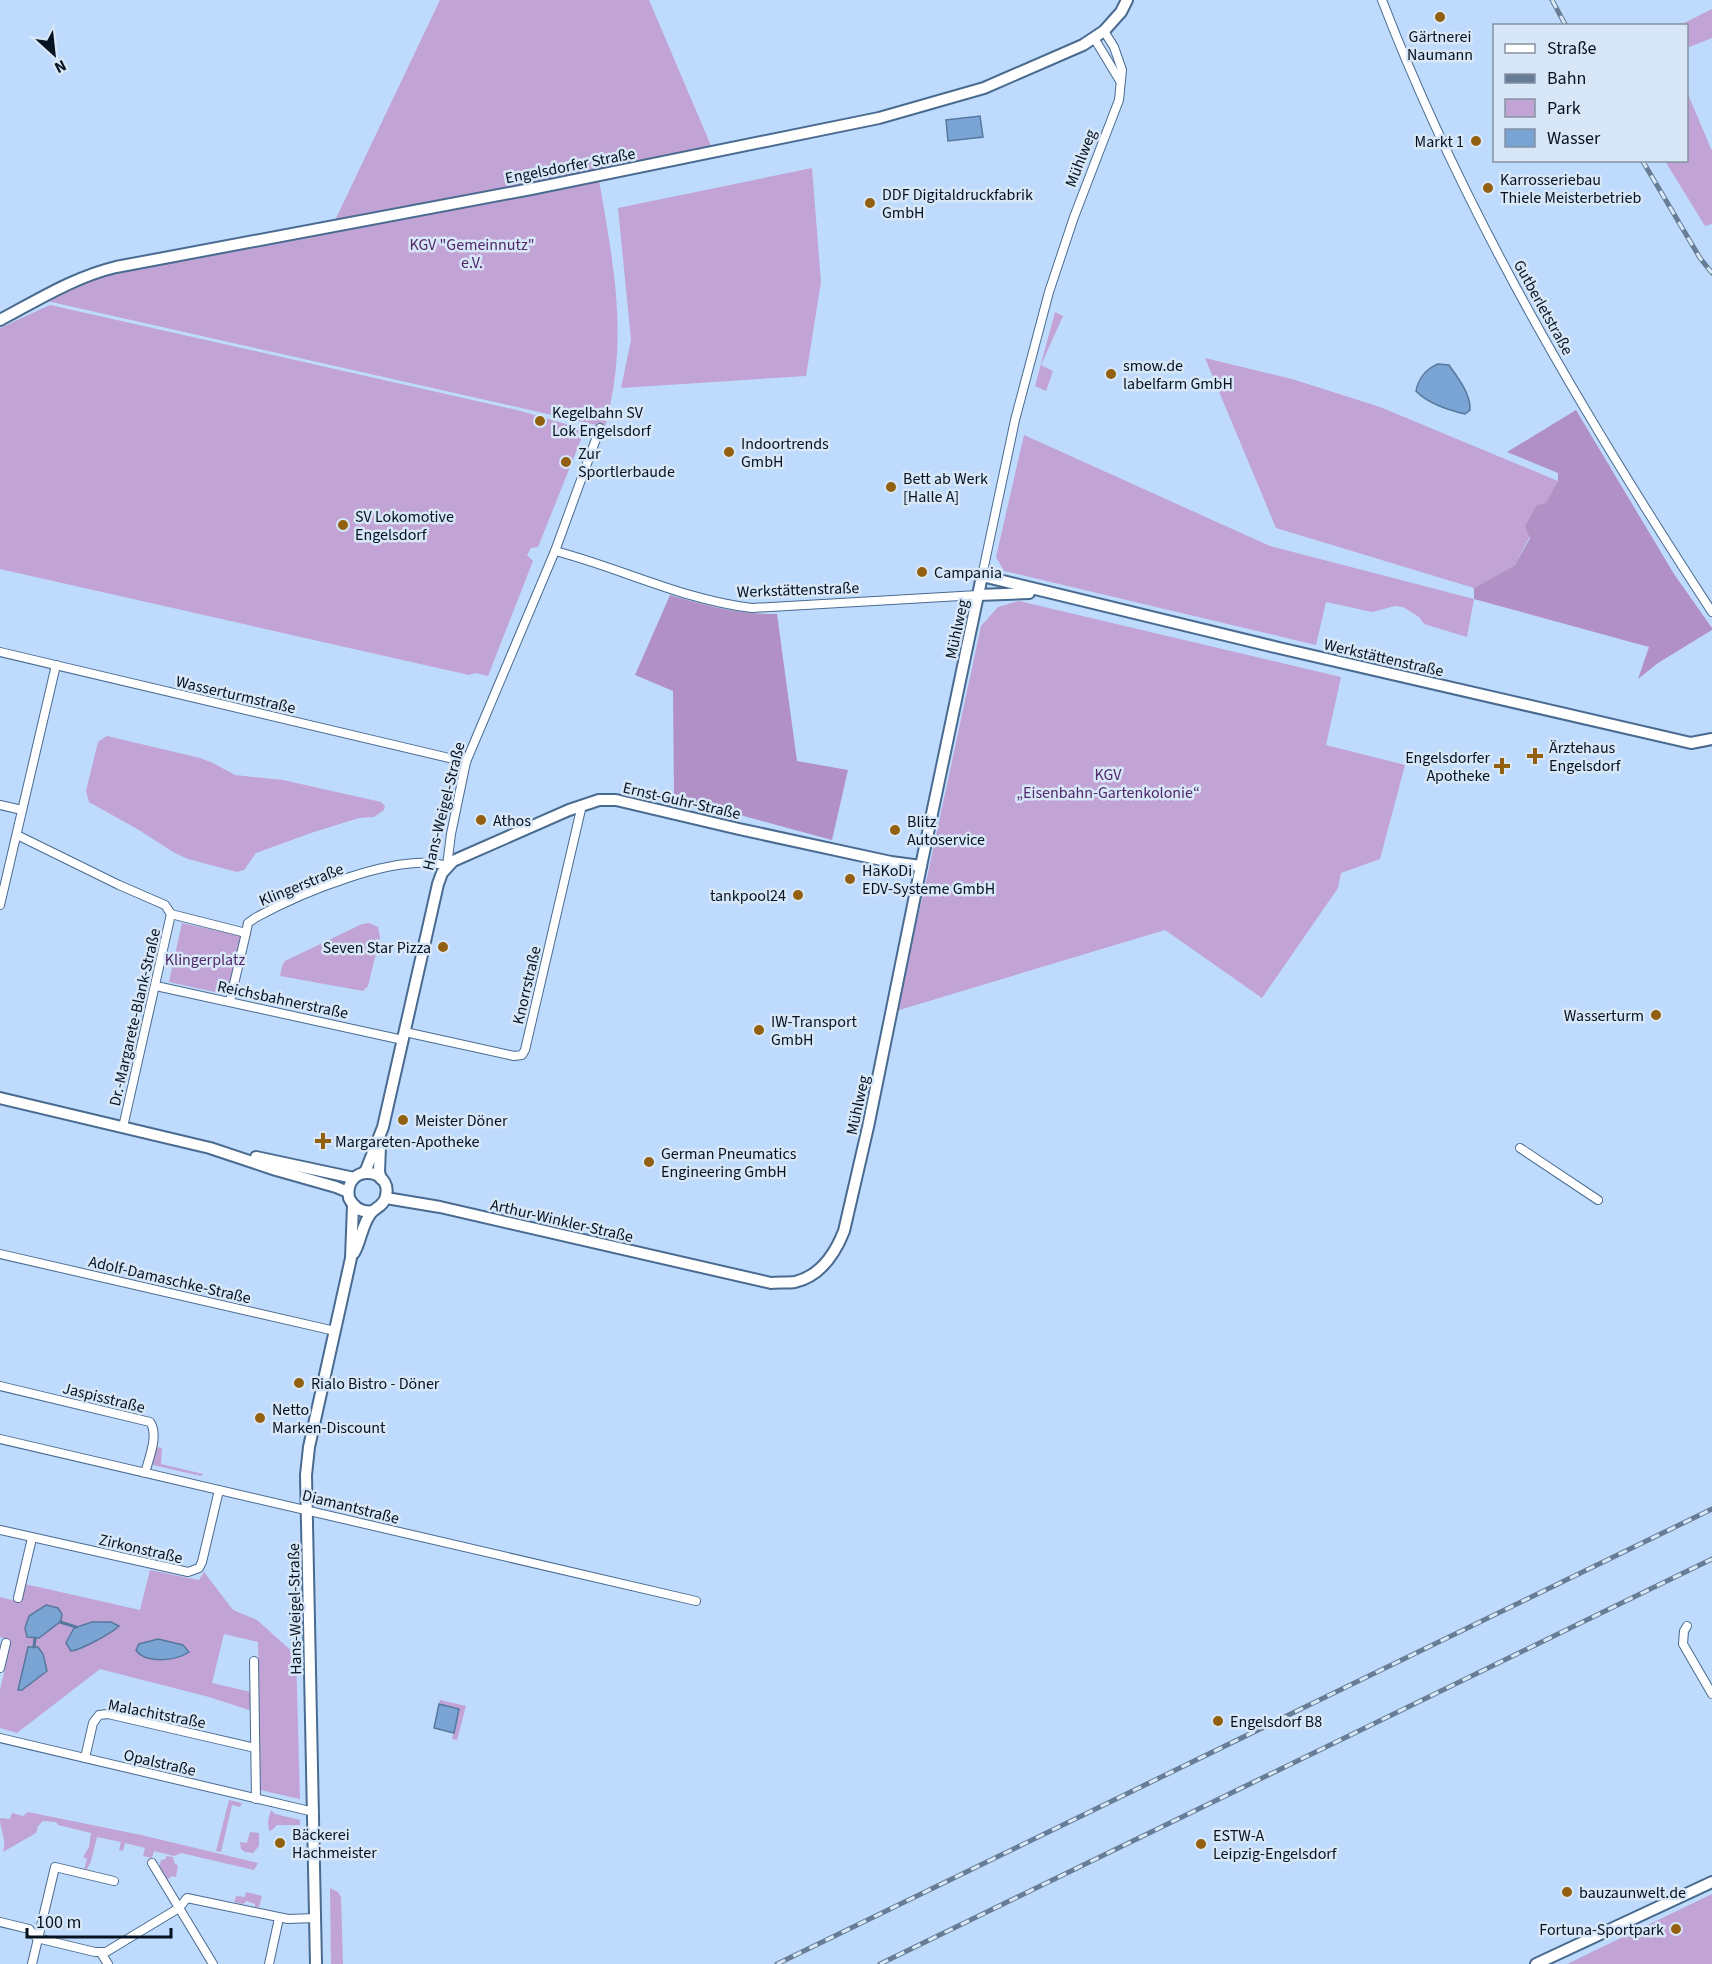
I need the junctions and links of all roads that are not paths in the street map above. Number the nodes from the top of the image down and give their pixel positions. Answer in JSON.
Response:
{"nodes":[{"id":1,"x":1127,"y":0,"type":"edge"},
{"id":2,"x":1382,"y":0,"type":"edge"},
{"id":3,"x":1104,"y":31,"type":"junction"},
{"id":4,"x":1094,"y":38,"type":"junction"},
{"id":5,"x":1120,"y":81,"type":"junction"},
{"id":6,"x":0,"y":320,"type":"edge"},
{"id":7,"x":600,"y":428,"type":"dead end"},
{"id":8,"x":555,"y":551,"type":"junction"},
{"id":9,"x":982,"y":576,"type":"junction"},
{"id":10,"x":1051,"y":594,"type":"junction"},
{"id":11,"x":978,"y":595,"type":"junction"},
{"id":12,"x":1712,"y":612,"type":"edge"},
{"id":13,"x":0,"y":652,"type":"edge"},
{"id":14,"x":56,"y":665,"type":"junction"},
{"id":15,"x":1712,"y":739,"type":"edge"},
{"id":16,"x":466,"y":762,"type":"junction"},
{"id":17,"x":0,"y":805,"type":"edge"},
{"id":18,"x":582,"y":805,"type":"junction"},
{"id":19,"x":22,"y":810,"type":"junction"},
{"id":20,"x":17,"y":835,"type":"junction"},
{"id":21,"x":447,"y":866,"type":"junction"},
{"id":22,"x":921,"y":866,"type":"junction"},
{"id":23,"x":0,"y":905,"type":"edge"},
{"id":24,"x":171,"y":914,"type":"junction"},
{"id":25,"x":246,"y":933,"type":"junction"},
{"id":26,"x":156,"y":986,"type":"junction"},
{"id":27,"x":230,"y":1001,"type":"junction"},
{"id":28,"x":404,"y":1036,"type":"junction"},
{"id":29,"x":0,"y":1098,"type":"edge"},
{"id":30,"x":123,"y":1127,"type":"junction"},
{"id":31,"x":380,"y":1137,"type":"junction"},
{"id":32,"x":1520,"y":1148,"type":"dead end"},
{"id":33,"x":230,"y":1153,"type":"junction"},
{"id":34,"x":358,"y":1176,"type":"junction"},
{"id":35,"x":381,"y":1179,"type":"junction"},
{"id":36,"x":348,"y":1192,"type":"junction"},
{"id":37,"x":386,"y":1198,"type":"junction"},
{"id":38,"x":1598,"y":1200,"type":"dead end"},
{"id":39,"x":353,"y":1206,"type":"junction"},
{"id":40,"x":373,"y":1211,"type":"junction"},
{"id":41,"x":0,"y":1254,"type":"edge"},
{"id":42,"x":351,"y":1258,"type":"junction"},
{"id":43,"x":732,"y":1275,"type":"joint"},
{"id":44,"x":335,"y":1331,"type":"junction"},
{"id":45,"x":0,"y":1386,"type":"edge"},
{"id":46,"x":0,"y":1439,"type":"edge"},
{"id":47,"x":145,"y":1473,"type":"junction"},
{"id":48,"x":219,"y":1490,"type":"junction"},
{"id":49,"x":307,"y":1511,"type":"junction"},
{"id":50,"x":0,"y":1530,"type":"edge"},
{"id":51,"x":32,"y":1538,"type":"junction"},
{"id":52,"x":18,"y":1598,"type":"dead end"},
{"id":53,"x":696,"y":1601,"type":"dead end"},
{"id":54,"x":1687,"y":1626,"type":"dead end"},
{"id":55,"x":6,"y":1643,"type":"dead end"},
{"id":56,"x":254,"y":1661,"type":"dead end"},
{"id":57,"x":0,"y":1668,"type":"edge"},
{"id":58,"x":1712,"y":1694,"type":"edge"},
{"id":59,"x":0,"y":1738,"type":"edge"},
{"id":60,"x":255,"y":1748,"type":"junction"},
{"id":61,"x":86,"y":1758,"type":"junction"},
{"id":62,"x":256,"y":1799,"type":"junction"},
{"id":63,"x":314,"y":1812,"type":"junction"},
{"id":64,"x":152,"y":1863,"type":"dead end"},
{"id":65,"x":114,"y":1881,"type":"dead end"},
{"id":66,"x":1712,"y":1882,"type":"edge"},
{"id":67,"x":179,"y":1908,"type":"junction"},
{"id":68,"x":279,"y":1918,"type":"junction"},
{"id":69,"x":315,"y":1918,"type":"junction"},
{"id":70,"x":0,"y":1922,"type":"edge"},
{"id":71,"x":38,"y":1938,"type":"junction"},
{"id":72,"x":101,"y":1953,"type":"junction"},
{"id":73,"x":32,"y":1964,"type":"edge"},
{"id":74,"x":108,"y":1964,"type":"edge"},
{"id":75,"x":213,"y":1964,"type":"edge"},
{"id":76,"x":269,"y":1964,"type":"edge"},
{"id":77,"x":316,"y":1964,"type":"edge"},
{"id":78,"x":1536,"y":1964,"type":"edge"}],
"edges":[{"from":1,"to":3,"type":"street","name":"Engelsdorfer Straße"},
{"from":2,"to":12,"type":"street","name":"Gutberletstraße"},
{"from":3,"to":4,"type":"street","name":"Engelsdorfer Straße"},
{"from":3,"to":5,"type":"street","name":"Mühlweg"},
{"from":4,"to":5,"type":"street"},
{"from":4,"to":6,"type":"street","name":"Engelsdorfer Straße"},
{"from":5,"to":9,"type":"street","name":"Mühlweg"},
{"from":7,"to":8,"type":"street","name":"Hans-Weigel-Straße"},
{"from":8,"to":11,"type":"street","name":"Werkstättenstraße"},
{"from":8,"to":16,"type":"street","name":"Hans-Weigel-Straße"},
{"from":9,"to":10,"type":"street","name":"Werkstättenstraße"},
{"from":9,"to":11,"type":"street","name":"Mühlweg"},
{"from":10,"to":11,"type":"street","name":"Werkstättenstraße"},
{"from":10,"to":15,"type":"street","name":"Werkstättenstraße"},
{"from":11,"to":22,"type":"street","name":"Mühlweg"},
{"from":13,"to":14,"type":"street","name":"Wasserturmstraße"},
{"from":14,"to":16,"type":"street","name":"Wasserturmstraße"},
{"from":14,"to":19,"type":"street"},
{"from":16,"to":21,"type":"street","name":"Hans-Weigel-Straße"},
{"from":17,"to":19,"type":"street"},
{"from":18,"to":21,"type":"street","name":"Ernst-Guhr-Straße"},
{"from":18,"to":22,"type":"street","name":"Ernst-Guhr-Straße"},
{"from":18,"to":28,"type":"street","name":"Knorrstraße"},
{"from":19,"to":20,"type":"street"},
{"from":20,"to":23,"type":"street"},
{"from":20,"to":24,"type":"street"},
{"from":21,"to":25,"type":"street","name":"Klingerstraße"},
{"from":21,"to":28,"type":"street","name":"Hans-Weigel-Straße"},
{"from":22,"to":43,"type":"street","name":"Mühlweg"},
{"from":24,"to":25,"type":"street"},
{"from":24,"to":26,"type":"street","name":"Dr.-Margarete-Blank-Straße"},
{"from":25,"to":27,"type":"street"},
{"from":26,"to":27,"type":"street","name":"Reichsbahnerstraße"},
{"from":26,"to":30,"type":"street","name":"Dr.-Margarete-Blank-Straße"},
{"from":27,"to":28,"type":"street","name":"Reichsbahnerstraße"},
{"from":28,"to":31,"type":"street","name":"Hans-Weigel-Straße"},
{"from":29,"to":30,"type":"street"},
{"from":30,"to":33,"type":"street"},
{"from":31,"to":34,"type":"street","name":"Hans-Weigel-Straße"},
{"from":31,"to":35,"type":"street","name":"Hans-Weigel-Straße"},
{"from":32,"to":38,"type":"street"},
{"from":33,"to":34,"type":"street"},
{"from":33,"to":36,"type":"street"},
{"from":34,"to":35,"type":"street"},
{"from":34,"to":36,"type":"street"},
{"from":35,"to":37,"type":"street"},
{"from":36,"to":39,"type":"street"},
{"from":37,"to":40,"type":"street"},
{"from":37,"to":43,"type":"street","name":"Arthur-Winkler-Straße"},
{"from":39,"to":40,"type":"street"},
{"from":39,"to":42,"type":"street","name":"Hans-Weigel-Straße"},
{"from":40,"to":42,"type":"street","name":"Hans-Weigel-Straße"},
{"from":41,"to":44,"type":"street","name":"Adolf-Damaschke-Straße"},
{"from":42,"to":44,"type":"street","name":"Hans-Weigel-Straße"},
{"from":44,"to":49,"type":"street","name":"Hans-Weigel-Straße"},
{"from":45,"to":47,"type":"street","name":"Jaspisstraße"},
{"from":46,"to":47,"type":"street","name":"Diamantstraße"},
{"from":47,"to":48,"type":"street","name":"Diamantstraße"},
{"from":48,"to":49,"type":"street","name":"Diamantstraße"},
{"from":48,"to":51,"type":"street","name":"Zirkonstraße"},
{"from":49,"to":53,"type":"street","name":"Diamantstraße"},
{"from":49,"to":63,"type":"street","name":"Hans-Weigel-Straße"},
{"from":50,"to":51,"type":"street","name":"Zirkonstraße"},
{"from":51,"to":52,"type":"street"},
{"from":54,"to":58,"type":"street"},
{"from":55,"to":57,"type":"street"},
{"from":56,"to":60,"type":"street"},
{"from":59,"to":61,"type":"street","name":"Opalstraße"},
{"from":60,"to":61,"type":"street","name":"Malachitstraße"},
{"from":60,"to":62,"type":"street"},
{"from":61,"to":62,"type":"street","name":"Opalstraße"},
{"from":62,"to":63,"type":"street","name":"Opalstraße"},
{"from":63,"to":69,"type":"street","name":"Hans-Weigel-Straße"},
{"from":64,"to":67,"type":"street"},
{"from":65,"to":71,"type":"street"},
{"from":66,"to":78,"type":"street"},
{"from":67,"to":68,"type":"street"},
{"from":67,"to":72,"type":"street"},
{"from":67,"to":75,"type":"street"},
{"from":68,"to":69,"type":"street"},
{"from":68,"to":76,"type":"street"},
{"from":69,"to":77,"type":"street","name":"Hans-Weigel-Straße"},
{"from":70,"to":71,"type":"street"},
{"from":71,"to":72,"type":"street"},
{"from":71,"to":73,"type":"street"},
{"from":72,"to":74,"type":"street"}]}
